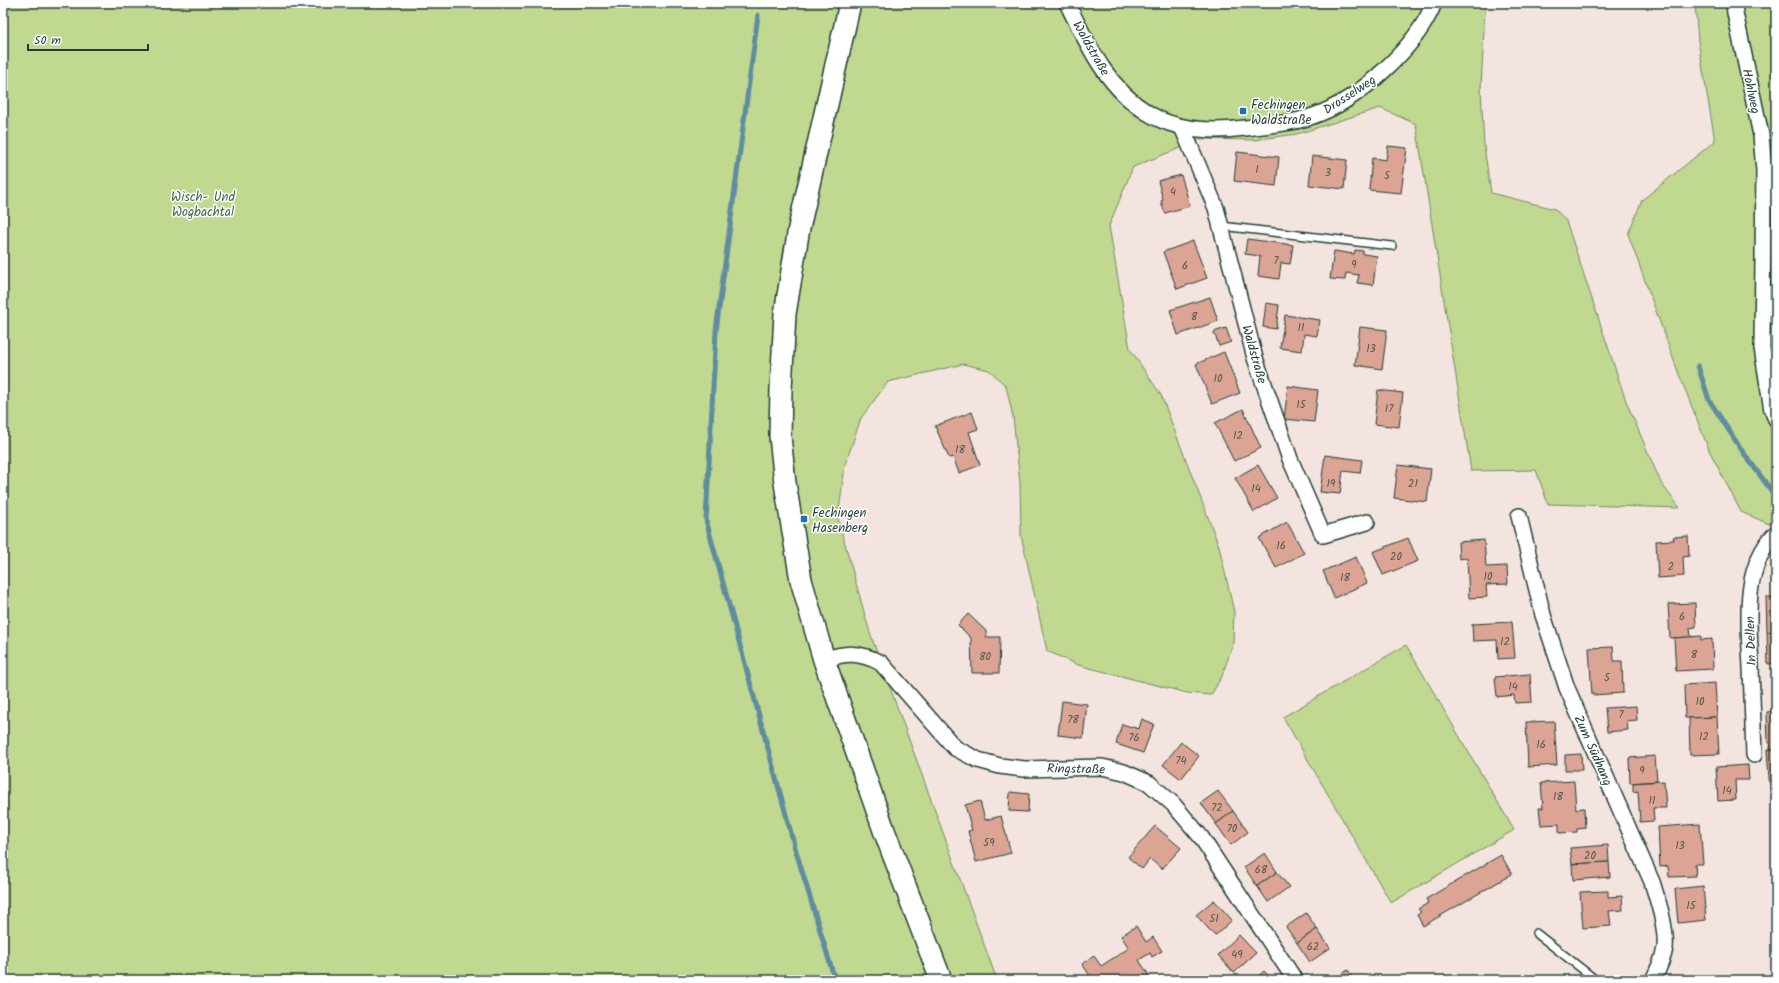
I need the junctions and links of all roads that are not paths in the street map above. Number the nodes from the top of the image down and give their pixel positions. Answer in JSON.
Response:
{"nodes":[{"id":1,"x":850,"y":3,"type":"edge"},
{"id":2,"x":1067,"y":3,"type":"edge"},
{"id":3,"x":1434,"y":3,"type":"edge"},
{"id":4,"x":1734,"y":3,"type":"edge"},
{"id":5,"x":1182,"y":127,"type":"junction"},
{"id":6,"x":1206,"y":130,"type":"joint"},
{"id":7,"x":1221,"y":226,"type":"junction"},
{"id":8,"x":1392,"y":246,"type":"dead end"},
{"id":9,"x":1776,"y":419,"type":"edge"},
{"id":10,"x":1519,"y":516,"type":"dead end"},
{"id":11,"x":1366,"y":522,"type":"dead end"},
{"id":12,"x":1776,"y":533,"type":"edge"},
{"id":13,"x":824,"y":660,"type":"junction"},
{"id":14,"x":1754,"y":755,"type":"dead end"},
{"id":15,"x":1536,"y":933,"type":"dead end"},
{"id":16,"x":940,"y":980,"type":"edge"},
{"id":17,"x":1295,"y":980,"type":"edge"},
{"id":18,"x":1596,"y":980,"type":"edge"},
{"id":19,"x":1653,"y":980,"type":"edge"}],
"edges":[{"from":1,"to":13,"type":"main road"},
{"from":2,"to":5,"type":"street","name":"Waldstraße"},
{"from":3,"to":6,"type":"street","name":"Drosselweg"},
{"from":4,"to":9,"type":"street","name":"Hohlweg"},
{"from":5,"to":6,"type":"street","name":"Waldstraße"},
{"from":5,"to":7,"type":"street","name":"Waldstraße"},
{"from":7,"to":8,"type":"lane"},
{"from":7,"to":11,"type":"street","name":"Waldstraße"},
{"from":10,"to":19,"type":"street","name":"Zum Südhang"},
{"from":12,"to":14,"type":"street","name":"In Dellen"},
{"from":13,"to":16,"type":"main road"},
{"from":13,"to":17,"type":"street","name":"Ringstraße"},
{"from":15,"to":18,"type":"lane"}]}
